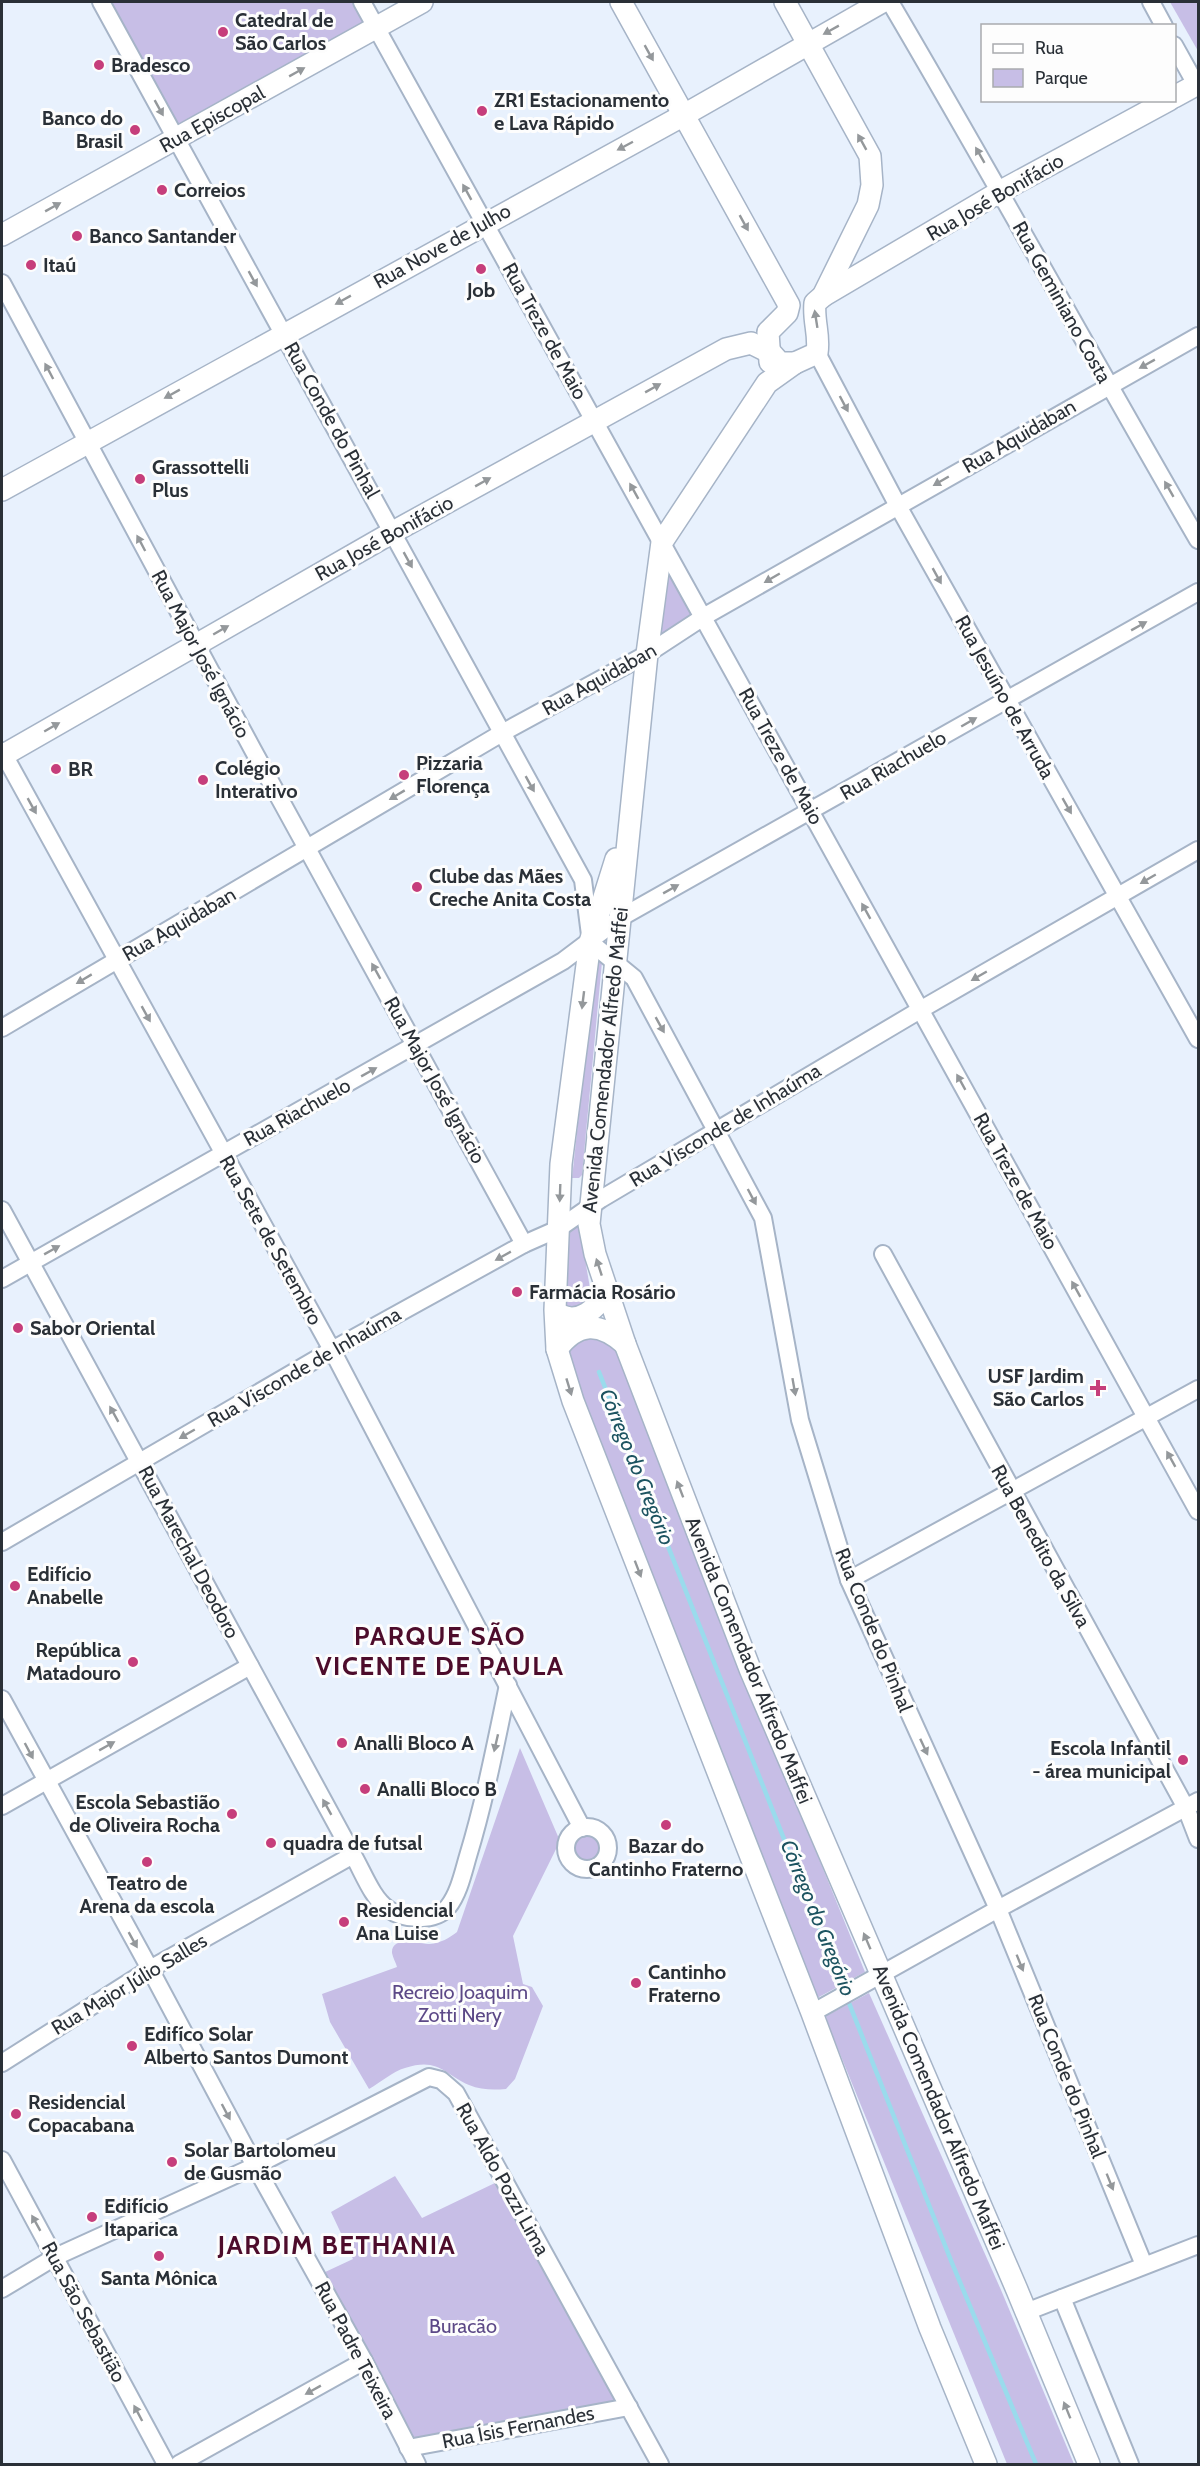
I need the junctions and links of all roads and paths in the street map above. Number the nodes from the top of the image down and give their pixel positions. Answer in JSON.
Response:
{"nodes":[{"id":1,"x":101,"y":2,"type":"edge"},
{"id":2,"x":362,"y":2,"type":"edge"},
{"id":3,"x":422,"y":2,"type":"edge"},
{"id":4,"x":621,"y":2,"type":"edge"},
{"id":5,"x":785,"y":2,"type":"edge"},
{"id":6,"x":882,"y":2,"type":"edge"},
{"id":7,"x":890,"y":2,"type":"edge"},
{"id":8,"x":1151,"y":2,"type":"edge"},
{"id":9,"x":1163,"y":24,"type":"edge"},
{"id":10,"x":376,"y":28,"type":"junction"},
{"id":11,"x":808,"y":44,"type":"junction"},
{"id":12,"x":1176,"y":48,"type":"edge"},
{"id":13,"x":1198,"y":86,"type":"edge"},
{"id":14,"x":1176,"y":97,"type":"edge"},
{"id":15,"x":1165,"y":102,"type":"edge"},
{"id":16,"x":684,"y":115,"type":"junction"},
{"id":17,"x":176,"y":138,"type":"junction"},
{"id":18,"x":1001,"y":191,"type":"junction"},
{"id":19,"x":484,"y":223,"type":"junction"},
{"id":20,"x":2,"y":235,"type":"edge"},
{"id":21,"x":2,"y":283,"type":"edge"},
{"id":22,"x":823,"y":296,"type":"junction"},
{"id":23,"x":283,"y":333,"type":"junction"},
{"id":24,"x":1198,"y":336,"type":"edge"},
{"id":25,"x":817,"y":352,"type":"junction"},
{"id":26,"x":771,"y":353,"type":"junction"},
{"id":27,"x":795,"y":363,"type":"junction"},
{"id":28,"x":767,"y":383,"type":"junction"},
{"id":29,"x":1108,"y":385,"type":"junction"},
{"id":30,"x":595,"y":420,"type":"junction"},
{"id":31,"x":87,"y":442,"type":"junction"},
{"id":32,"x":2,"y":490,"type":"edge"},
{"id":33,"x":898,"y":506,"type":"junction"},
{"id":34,"x":393,"y":532,"type":"junction"},
{"id":35,"x":1198,"y":540,"type":"edge"},
{"id":36,"x":662,"y":542,"type":"junction"},
{"id":37,"x":1198,"y":592,"type":"edge"},
{"id":38,"x":705,"y":616,"type":"junction"},
{"id":39,"x":196,"y":644,"type":"junction"},
{"id":40,"x":647,"y":654,"type":"junction"},
{"id":41,"x":1006,"y":701,"type":"junction"},
{"id":42,"x":502,"y":733,"type":"junction"},
{"id":43,"x":2,"y":754,"type":"edge"},
{"id":44,"x":811,"y":812,"type":"junction"},
{"id":45,"x":629,"y":818,"type":"junction"},
{"id":46,"x":308,"y":849,"type":"junction"},
{"id":47,"x":1198,"y":849,"type":"edge"},
{"id":48,"x":1119,"y":895,"type":"junction"},
{"id":49,"x":620,"y":918,"type":"junction"},
{"id":50,"x":590,"y":942,"type":"junction"},
{"id":51,"x":116,"y":960,"type":"junction"},
{"id":52,"x":615,"y":961,"type":"junction"},
{"id":53,"x":920,"y":1010,"type":"junction"},
{"id":54,"x":2,"y":1028,"type":"edge"},
{"id":55,"x":1198,"y":1039,"type":"edge"},
{"id":56,"x":416,"y":1045,"type":"junction"},
{"id":57,"x":717,"y":1131,"type":"junction"},
{"id":58,"x":224,"y":1153,"type":"junction"},
{"id":59,"x":588,"y":1207,"type":"junction"},
{"id":60,"x":2,"y":1210,"type":"edge"},
{"id":61,"x":558,"y":1229,"type":"junction"},
{"id":62,"x":524,"y":1244,"type":"junction"},
{"id":63,"x":883,"y":1254,"type":"dead end"},
{"id":64,"x":31,"y":1262,"type":"junction"},
{"id":65,"x":2,"y":1279,"type":"edge"},
{"id":66,"x":607,"y":1293,"type":"junction"},
{"id":67,"x":555,"y":1310,"type":"junction"},
{"id":68,"x":625,"y":1344,"type":"junction"},
{"id":69,"x":557,"y":1349,"type":"junction"},
{"id":70,"x":332,"y":1350,"type":"junction"},
{"id":71,"x":1198,"y":1389,"type":"edge"},
{"id":72,"x":1147,"y":1416,"type":"junction"},
{"id":73,"x":140,"y":1461,"type":"junction"},
{"id":74,"x":1011,"y":1491,"type":"junction"},
{"id":75,"x":1198,"y":1511,"type":"edge"},
{"id":76,"x":2,"y":1542,"type":"edge"},
{"id":77,"x":849,"y":1580,"type":"junction"},
{"id":78,"x":250,"y":1666,"type":"junction"},
{"id":79,"x":508,"y":1685,"type":"junction"},
{"id":80,"x":2,"y":1699,"type":"edge"},
{"id":81,"x":45,"y":1781,"type":"junction"},
{"id":82,"x":1192,"y":1805,"type":"edge"},
{"id":83,"x":2,"y":1806,"type":"edge"},
{"id":84,"x":582,"y":1828,"type":"dead end"},
{"id":85,"x":1198,"y":1839,"type":"edge"},
{"id":86,"x":353,"y":1855,"type":"junction"},
{"id":87,"x":998,"y":1909,"type":"junction"},
{"id":88,"x":150,"y":1969,"type":"junction"},
{"id":89,"x":876,"y":1978,"type":"junction"},
{"id":90,"x":821,"y":2009,"type":"junction"},
{"id":91,"x":2,"y":2063,"type":"edge"},
{"id":92,"x":2,"y":2160,"type":"edge"},
{"id":93,"x":255,"y":2166,"type":"junction"},
{"id":94,"x":1198,"y":2245,"type":"edge"},
{"id":95,"x":55,"y":2257,"type":"junction"},
{"id":96,"x":1144,"y":2265,"type":"junction"},
{"id":97,"x":2,"y":2289,"type":"edge"},
{"id":98,"x":1062,"y":2298,"type":"junction"},
{"id":99,"x":1026,"y":2312,"type":"junction"},
{"id":100,"x":364,"y":2361,"type":"junction"},
{"id":101,"x":629,"y":2407,"type":"junction"},
{"id":102,"x":408,"y":2448,"type":"junction"},
{"id":103,"x":166,"y":2464,"type":"edge"},
{"id":104,"x":179,"y":2464,"type":"edge"},
{"id":105,"x":417,"y":2464,"type":"edge"},
{"id":106,"x":660,"y":2464,"type":"edge"},
{"id":107,"x":986,"y":2464,"type":"edge"},
{"id":108,"x":1089,"y":2464,"type":"edge"},
{"id":109,"x":1130,"y":2464,"type":"edge"}],
"edges":[{"from":1,"to":17,"type":"street","name":"Rua Conde do Pinhal","one_way":true},
{"from":2,"to":10,"type":"street","name":"Rua Treze de Maio"},
{"from":3,"to":10,"type":"main road","name":"Rua Episcopal"},
{"from":4,"to":16,"type":"main road","one_way":true},
{"from":5,"to":11,"type":"main road"},
{"from":6,"to":11,"type":"main road","name":"Rua Nove de Julho","one_way":true},
{"from":18,"to":7,"type":"street","name":"Rua Geminiano Costa","one_way":true},
{"from":8,"to":9,"type":"street"},
{"from":17,"to":10,"type":"main road","name":"Rua Episcopal","one_way":true},
{"from":19,"to":10,"type":"street","name":"Rua Treze de Maio","one_way":true},
{"from":11,"to":16,"type":"main road","name":"Rua Nove de Julho"},
{"from":22,"to":11,"type":"main road","one_way":true},
{"from":12,"to":13,"type":"street"},
{"from":13,"to":14,"type":"main road"},
{"from":15,"to":18,"type":"main road","name":"Rua José Bonifácio"},
{"from":16,"to":19,"type":"main road","name":"Rua Nove de Julho","one_way":true},
{"from":16,"to":26,"type":"main road","one_way":true},
{"from":20,"to":17,"type":"main road","name":"Rua Episcopal","one_way":true},
{"from":17,"to":23,"type":"street","name":"Rua Conde do Pinhal","one_way":true},
{"from":18,"to":22,"type":"main road","name":"Rua José Bonifácio"},
{"from":18,"to":29,"type":"street","name":"Rua Geminiano Costa"},
{"from":19,"to":23,"type":"main road","name":"Rua Nove de Julho","one_way":true},
{"from":19,"to":30,"type":"street","name":"Rua Treze de Maio"},
{"from":31,"to":21,"type":"street","name":"Rua Major José Ignácio","one_way":true},
{"from":25,"to":22,"type":"main road","one_way":true},
{"from":23,"to":31,"type":"main road","name":"Rua Nove de Julho","one_way":true},
{"from":23,"to":34,"type":"street","name":"Rua Conde do Pinhal"},
{"from":24,"to":29,"type":"street","name":"Rua Aquidaban","one_way":true},
{"from":25,"to":27,"type":"main road","name":"Avenida Comendador Alfredo Maffei"},
{"from":25,"to":33,"type":"street","name":"Rua Jesuíno de Arruda","one_way":true},
{"from":26,"to":27,"type":"main road","name":"Rua José Bonifácio"},
{"from":26,"to":28,"type":"main road"},
{"from":30,"to":26,"type":"main road","name":"Rua José Bonifácio","one_way":true},
{"from":27,"to":28,"type":"main road","name":"Avenida Comendador Alfredo Maffei"},
{"from":28,"to":36,"type":"main road","name":"Avenida Comendador Alfredo Maffei"},
{"from":29,"to":33,"type":"street","name":"Rua Aquidaban","one_way":true},
{"from":35,"to":29,"type":"street","name":"Rua Geminiano Costa","one_way":true},
{"from":34,"to":30,"type":"main road","name":"Rua José Bonifácio","one_way":true},
{"from":36,"to":30,"type":"street","name":"Rua Treze de Maio","one_way":true},
{"from":31,"to":32,"type":"main road","name":"Rua Nove de Julho"},
{"from":39,"to":31,"type":"street","name":"Rua Major José Ignácio","one_way":true},
{"from":33,"to":38,"type":"street","name":"Rua Aquidaban","one_way":true},
{"from":33,"to":41,"type":"street","name":"Rua Jesuíno de Arruda","one_way":true},
{"from":39,"to":34,"type":"main road","name":"Rua José Bonifácio","one_way":true},
{"from":34,"to":42,"type":"street","name":"Rua Conde do Pinhal","one_way":true},
{"from":36,"to":38,"type":"street","name":"Rua Treze de Maio"},
{"from":36,"to":40,"type":"main road","name":"Avenida Comendador Alfredo Maffei"},
{"from":41,"to":37,"type":"street","name":"Rua Riachuelo","one_way":true},
{"from":38,"to":40,"type":"street","name":"Rua Aquidaban"},
{"from":38,"to":44,"type":"street","name":"Rua Treze de Maio"},
{"from":43,"to":39,"type":"main road","name":"Rua José Bonifácio","one_way":true},
{"from":39,"to":46,"type":"street","name":"Rua Major José Ignácio"},
{"from":40,"to":42,"type":"street","name":"Rua Aquidaban"},
{"from":40,"to":45,"type":"main road","name":"Avenida Comendador Alfredo Maffei"},
{"from":44,"to":41,"type":"street","name":"Rua Riachuelo","one_way":true},
{"from":41,"to":48,"type":"street","name":"Rua Jesuíno de Arruda","one_way":true},
{"from":42,"to":46,"type":"street","name":"Rua Aquidaban","one_way":true},
{"from":42,"to":50,"type":"street","name":"Rua Conde do Pinhal","one_way":true},
{"from":43,"to":51,"type":"street","name":"Rua Sete de Setembro","one_way":true},
{"from":49,"to":44,"type":"street","name":"Rua Riachuelo","one_way":true},
{"from":53,"to":44,"type":"street","name":"Rua Treze de Maio","one_way":true},
{"from":45,"to":49,"type":"main road","name":"Avenida Comendador Alfredo Maffei"},
{"from":45,"to":50,"type":"main road","name":"Avenida Comendador Alfredo Maffei"},
{"from":46,"to":51,"type":"street","name":"Rua Aquidaban"},
{"from":56,"to":46,"type":"street","name":"Rua Major José Ignácio","one_way":true},
{"from":47,"to":48,"type":"street","name":"Rua Visconde de Inhaúma","one_way":true},
{"from":48,"to":53,"type":"street","name":"Rua Visconde de Inhaúma","one_way":true},
{"from":48,"to":55,"type":"street","name":"Rua Jesuíno de Arruda"},
{"from":49,"to":50,"type":"street","name":"Rua Riachuelo"},
{"from":49,"to":52,"type":"main road","name":"Avenida Comendador Alfredo Maffei"},
{"from":50,"to":52,"type":"street"},
{"from":50,"to":56,"type":"street","name":"Rua Riachuelo"},
{"from":50,"to":61,"type":"main road","name":"Avenida Comendador Alfredo Maffei","one_way":true},
{"from":51,"to":54,"type":"street","name":"Rua Aquidaban","one_way":true},
{"from":51,"to":58,"type":"street","name":"Rua Sete de Setembro","one_way":true},
{"from":52,"to":57,"type":"street","name":"Rua Conde do Pinhal","one_way":true},
{"from":52,"to":59,"type":"main road","name":"Avenida Comendador Alfredo Maffei"},
{"from":53,"to":57,"type":"street","name":"Rua Visconde de Inhaúma"},
{"from":72,"to":53,"type":"street","name":"Rua Treze de Maio","one_way":true},
{"from":58,"to":56,"type":"street","name":"Rua Riachuelo","one_way":true},
{"from":56,"to":62,"type":"street","name":"Rua Major José Ignácio"},
{"from":57,"to":59,"type":"street","name":"Rua Visconde de Inhaúma"},
{"from":57,"to":77,"type":"street","name":"Rua Conde do Pinhal","one_way":true},
{"from":64,"to":58,"type":"street","name":"Rua Riachuelo","one_way":true},
{"from":58,"to":70,"type":"street","name":"Rua Sete de Setembro"},
{"from":59,"to":61,"type":"street","name":"Rua Visconde de Inhaúma"},
{"from":66,"to":59,"type":"main road","name":"Avenida Comendador Alfredo Maffei","one_way":true},
{"from":60,"to":64,"type":"street","name":"Rua Marechal Deodoro"},
{"from":61,"to":62,"type":"street","name":"Rua Visconde de Inhaúma"},
{"from":61,"to":67,"type":"main road","name":"Avenida Comendador Alfredo Maffei"},
{"from":62,"to":70,"type":"street","name":"Rua Visconde de Inhaúma","one_way":true},
{"from":63,"to":74,"type":"street","name":"Rua Benedito da Silva"},
{"from":64,"to":65,"type":"street","name":"Rua Riachuelo"},
{"from":73,"to":64,"type":"street","name":"Rua Marechal Deodoro","one_way":true},
{"from":66,"to":67,"type":"main road"},
{"from":66,"to":68,"type":"main road","name":"Avenida Comendador Alfredo Maffei"},
{"from":67,"to":69,"type":"main road","name":"Avenida Comendador Alfredo Maffei"},
{"from":68,"to":69,"type":"main road"},
{"from":89,"to":68,"type":"main road","name":"Avenida Comendador Alfredo Maffei","one_way":true},
{"from":69,"to":90,"type":"main road","name":"Avenida Comendador Alfredo Maffei","one_way":true},
{"from":70,"to":73,"type":"street","name":"Rua Visconde de Inhaúma","one_way":true},
{"from":70,"to":79,"type":"street","name":"Rua Sete de Setembro"},
{"from":71,"to":72,"type":"street"},
{"from":72,"to":74,"type":"street"},
{"from":75,"to":72,"type":"street","name":"Rua Treze de Maio","one_way":true},
{"from":73,"to":76,"type":"street","name":"Rua Visconde de Inhaúma"},
{"from":73,"to":78,"type":"street","name":"Rua Marechal Deodoro"},
{"from":74,"to":77,"type":"street"},
{"from":74,"to":82,"type":"street","name":"Rua Benedito da Silva"},
{"from":77,"to":87,"type":"street","name":"Rua Conde do Pinhal","one_way":true},
{"from":81,"to":78,"type":"street","one_way":true},
{"from":86,"to":78,"type":"street","name":"Rua Marechal Deodoro","one_way":true},
{"from":79,"to":84,"type":"street","name":"Rua Sete de Setembro"},
{"from":79,"to":86,"type":"street","name":"Rua Marechal Deodoro","one_way":true},
{"from":80,"to":81,"type":"street","name":"Rua Padre Teixeira","one_way":true},
{"from":81,"to":83,"type":"street"},
{"from":81,"to":88,"type":"street","name":"Rua Padre Teixeira","one_way":true},
{"from":82,"to":85,"type":"street","name":"Rua Benedito da Silva"},
{"from":82,"to":87,"type":"street"},
{"from":86,"to":88,"type":"street","name":"Rua Major Júlio Salles"},
{"from":87,"to":89,"type":"street"},
{"from":87,"to":96,"type":"street","name":"Rua Conde do Pinhal","one_way":true},
{"from":88,"to":91,"type":"street","name":"Rua Major Júlio Salles"},
{"from":88,"to":93,"type":"street","name":"Rua Padre Teixeira","one_way":true},
{"from":89,"to":90,"type":"street"},
{"from":89,"to":99,"type":"main road","name":"Avenida Comendador Alfredo Maffei"},
{"from":90,"to":107,"type":"main road","name":"Avenida Comendador Alfredo Maffei"},
{"from":95,"to":92,"type":"street","name":"Rua São Sebastião","one_way":true},
{"from":93,"to":95,"type":"street","name":"Rua Aldo Pozzi Lima"},
{"from":93,"to":100,"type":"street","name":"Rua Padre Teixeira"},
{"from":93,"to":101,"type":"street","name":"Rua Aldo Pozzi Lima"},
{"from":94,"to":96,"type":"street"},
{"from":95,"to":97,"type":"street","name":"Rua Aldo Pozzi Lima"},
{"from":103,"to":95,"type":"street","name":"Rua São Sebastião","one_way":true},
{"from":96,"to":98,"type":"street"},
{"from":98,"to":99,"type":"street"},
{"from":98,"to":109,"type":"street"},
{"from":108,"to":99,"type":"main road","name":"Avenida Comendador Alfredo Maffei","one_way":true},
{"from":100,"to":102,"type":"street","name":"Rua Padre Teixeira"},
{"from":100,"to":104,"type":"street","one_way":true},
{"from":101,"to":102,"type":"street","name":"Rua Ísis Fernandes"},
{"from":101,"to":106,"type":"street","name":"Rua Aldo Pozzi Lima"},
{"from":102,"to":105,"type":"street","name":"Rua Padre Teixeira"}]}
